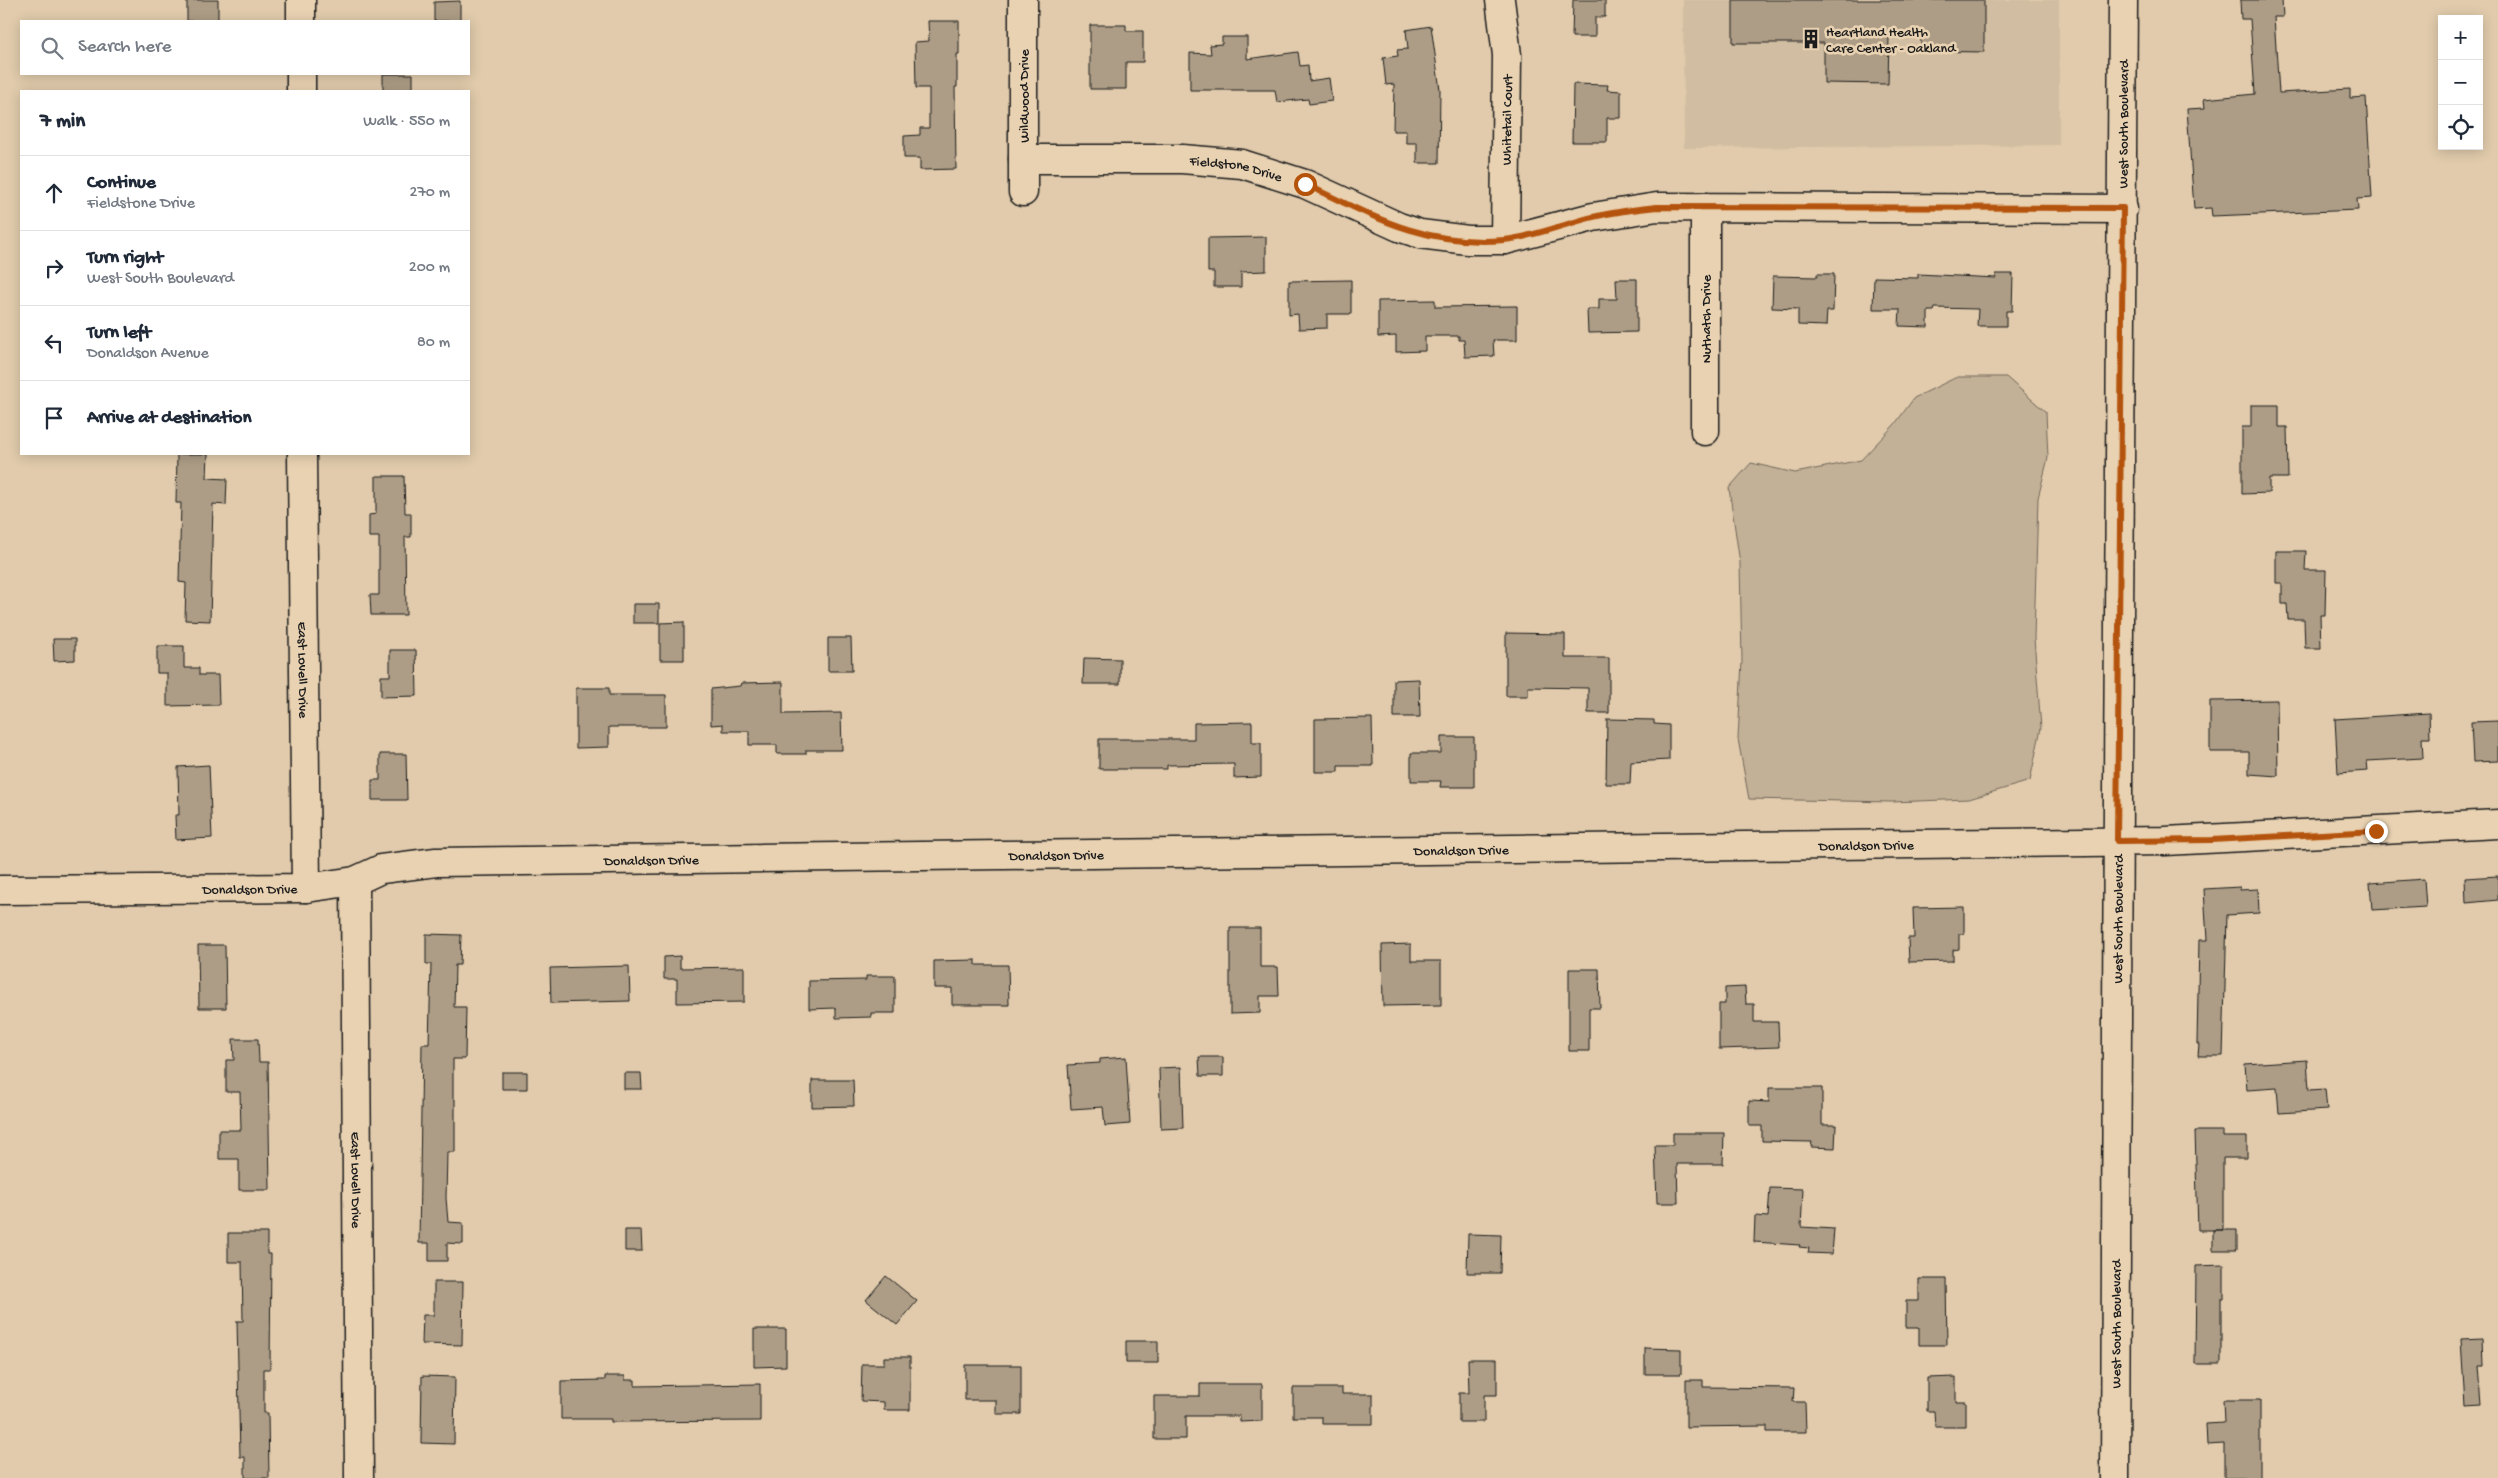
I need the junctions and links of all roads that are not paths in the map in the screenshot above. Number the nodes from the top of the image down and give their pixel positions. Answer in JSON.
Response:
{"nodes":[{"id":1,"x":301,"y":0,"type":"edge"},
{"id":2,"x":1023,"y":0,"type":"edge"},
{"id":3,"x":1500,"y":0,"type":"edge"},
{"id":4,"x":2123,"y":0,"type":"edge"},
{"id":5,"x":301,"y":20,"type":"edge"},
{"id":6,"x":301,"y":75,"type":"edge"},
{"id":7,"x":301,"y":90,"type":"edge"},
{"id":8,"x":1023,"y":159,"type":"junction"},
{"id":9,"x":1023,"y":192,"type":"dead end"},
{"id":10,"x":1705,"y":207,"type":"junction"},
{"id":11,"x":2123,"y":208,"type":"junction"},
{"id":12,"x":1505,"y":240,"type":"junction"},
{"id":13,"x":1705,"y":432,"type":"dead end"},
{"id":14,"x":302,"y":455,"type":"edge"},
{"id":15,"x":2498,"y":824,"type":"edge"},
{"id":16,"x":2117,"y":841,"type":"junction"},
{"id":17,"x":356,"y":880,"type":"junction"},
{"id":18,"x":306,"y":888,"type":"junction"},
{"id":19,"x":0,"y":890,"type":"edge"},
{"id":20,"x":358,"y":1478,"type":"edge"},
{"id":21,"x":2115,"y":1478,"type":"edge"}],
"edges":[{"from":1,"to":5,"type":"street"},
{"from":2,"to":8,"type":"street","name":"Wildwood Drive"},
{"from":3,"to":12,"type":"street","name":"Whitetail Court"},
{"from":4,"to":11,"type":"street","name":"West South Boulevard"},
{"from":6,"to":7,"type":"street"},
{"from":8,"to":9,"type":"street","name":"Wildwood Drive"},
{"from":8,"to":12,"type":"street","name":"Fieldstone Drive"},
{"from":10,"to":11,"type":"street","name":"Fieldstone Drive"},
{"from":10,"to":12,"type":"street","name":"Fieldstone Drive"},
{"from":10,"to":13,"type":"street","name":"Nuthatch Drive"},
{"from":11,"to":16,"type":"street","name":"West South Boulevard"},
{"from":14,"to":18,"type":"street","name":"East Lovell Drive"},
{"from":15,"to":16,"type":"street","name":"Donaldson Drive"},
{"from":16,"to":17,"type":"street","name":"Donaldson Drive"},
{"from":16,"to":21,"type":"street","name":"West South Boulevard"},
{"from":17,"to":18,"type":"street","name":"Donaldson Drive"},
{"from":17,"to":20,"type":"street","name":"East Lovell Drive"},
{"from":18,"to":19,"type":"street","name":"Donaldson Drive"}]}
